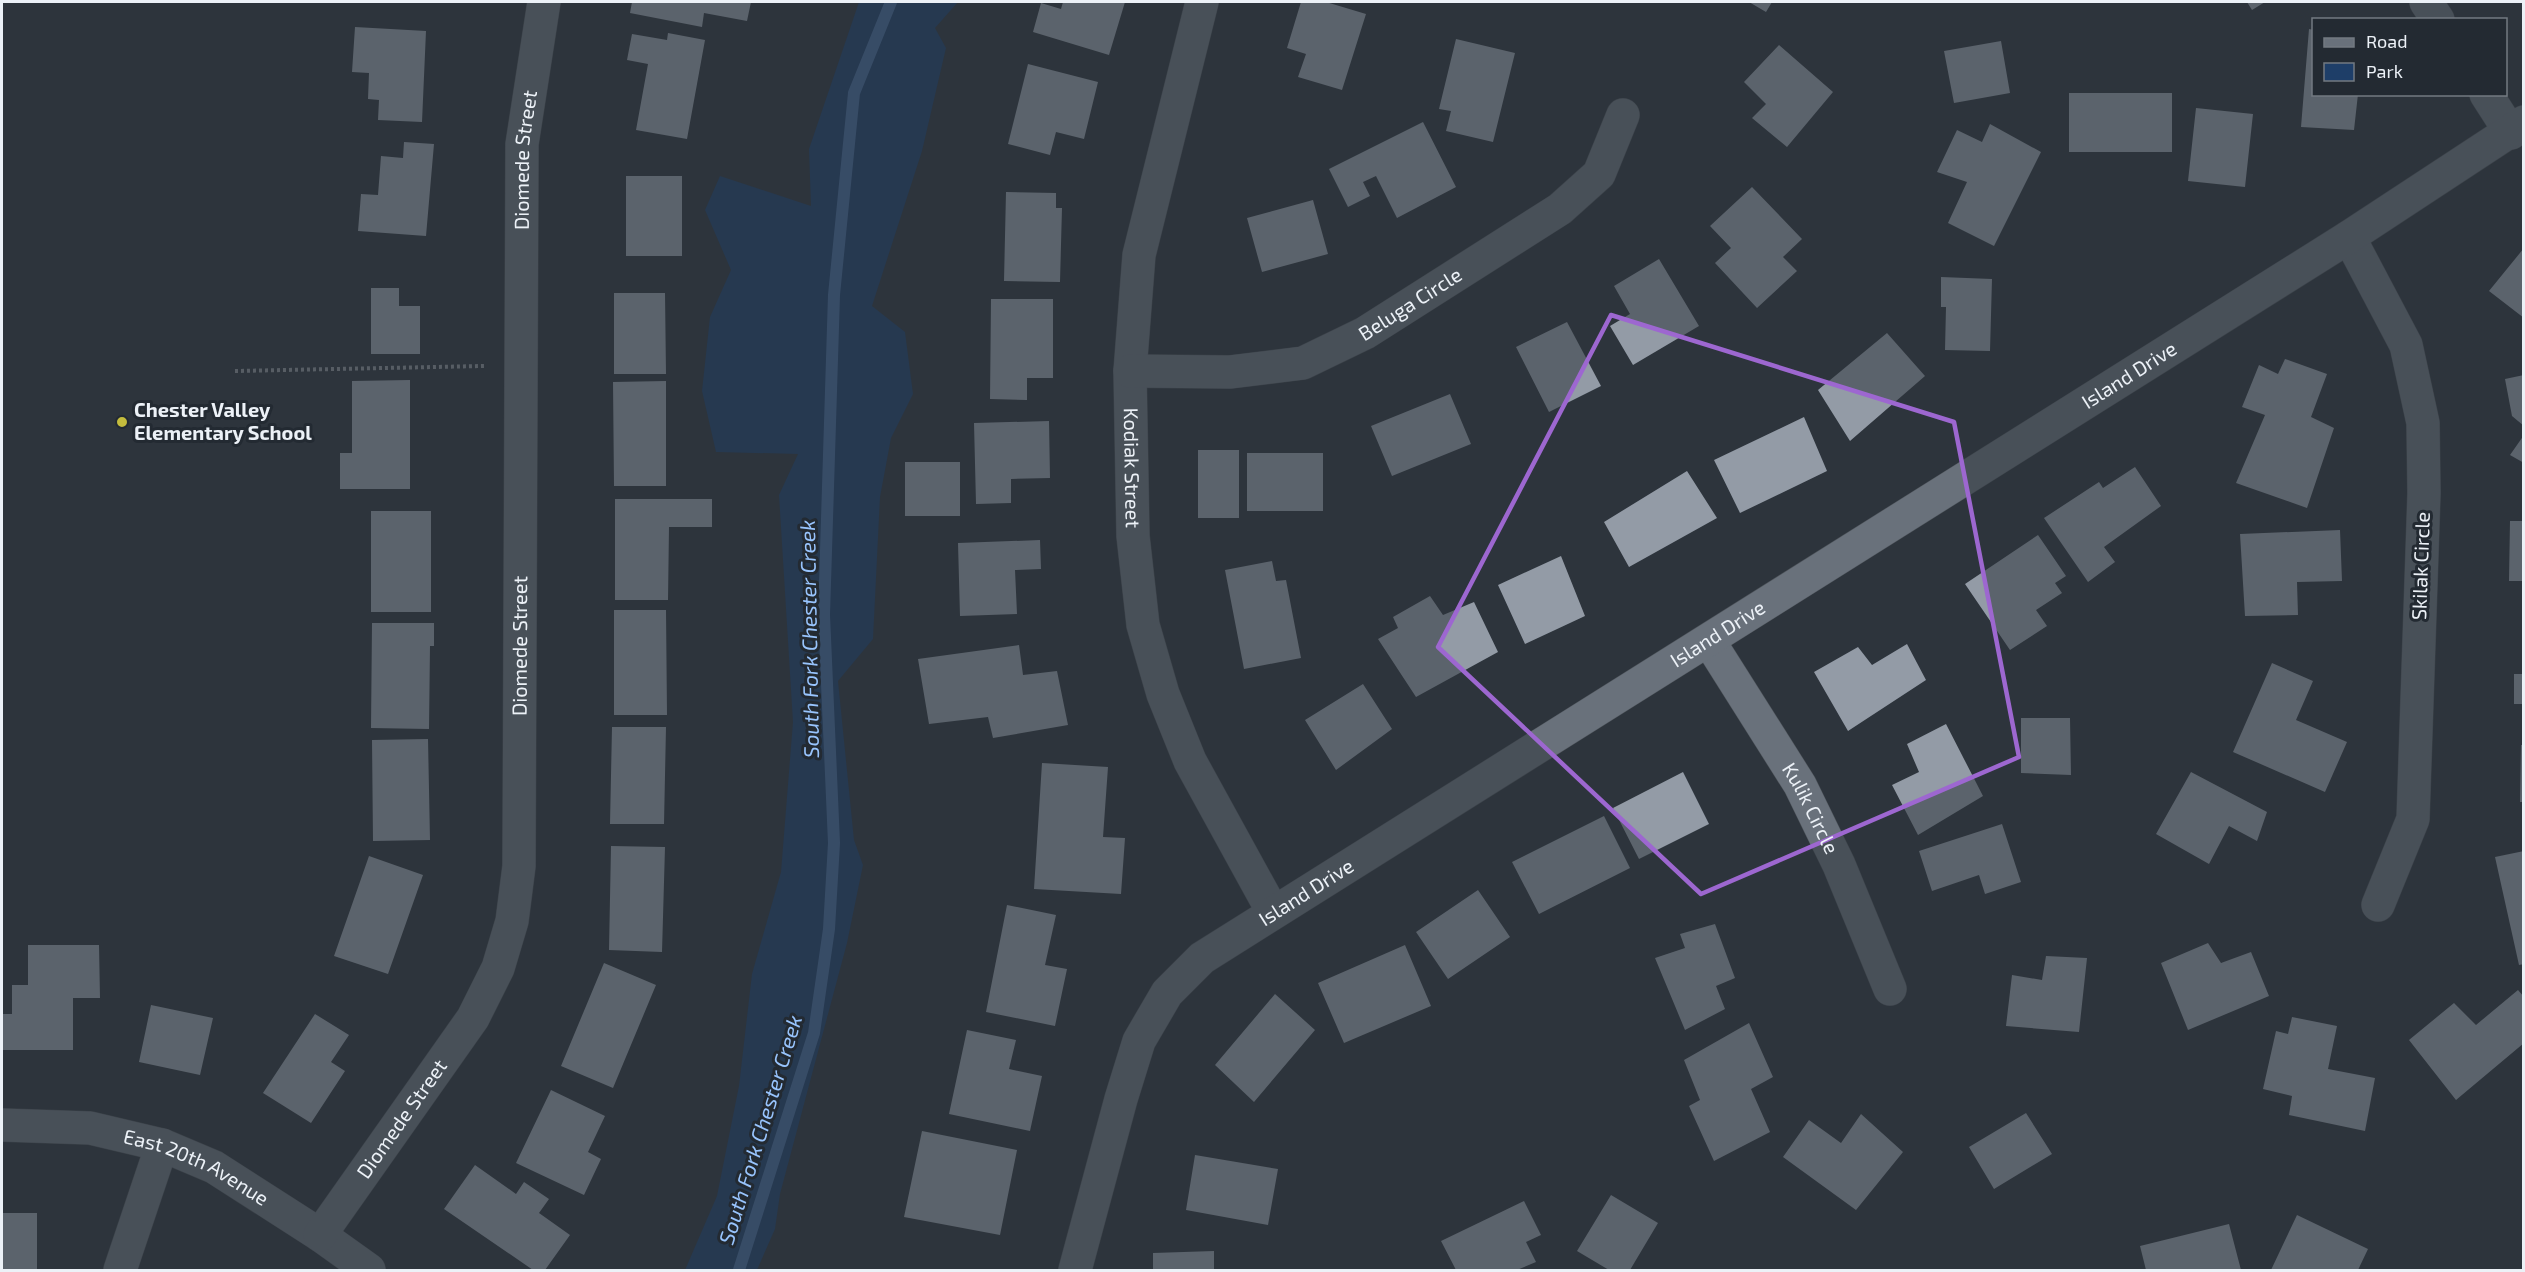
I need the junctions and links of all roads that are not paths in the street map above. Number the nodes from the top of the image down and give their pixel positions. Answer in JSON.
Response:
{"nodes":[{"id":1,"x":544,"y":2,"type":"edge"},
{"id":2,"x":1202,"y":2,"type":"edge"},
{"id":3,"x":2426,"y":2,"type":"edge"},
{"id":4,"x":2437,"y":18,"type":"edge"},
{"id":5,"x":2488,"y":96,"type":"edge"},
{"id":6,"x":1623,"y":115,"type":"dead end"},
{"id":7,"x":2517,"y":127,"type":"edge"},
{"id":8,"x":2349,"y":237,"type":"junction"},
{"id":9,"x":1130,"y":370,"type":"junction"},
{"id":10,"x":1709,"y":641,"type":"junction"},
{"id":11,"x":2378,"y":905,"type":"dead end"},
{"id":12,"x":1273,"y":912,"type":"junction"},
{"id":13,"x":1890,"y":989,"type":"dead end"},
{"id":14,"x":2,"y":1125,"type":"edge"},
{"id":15,"x":162,"y":1145,"type":"junction"},
{"id":16,"x":320,"y":1235,"type":"junction"},
{"id":17,"x":120,"y":1270,"type":"edge"},
{"id":18,"x":369,"y":1270,"type":"edge"},
{"id":19,"x":1075,"y":1270,"type":"edge"}],
"edges":[{"from":1,"to":16,"type":"street","name":"Diomede Street"},
{"from":2,"to":9,"type":"street","name":"Kodiak Street"},
{"from":3,"to":4,"type":"street"},
{"from":5,"to":7,"type":"street"},
{"from":6,"to":9,"type":"street","name":"Beluga Circle"},
{"from":7,"to":8,"type":"street","name":"Island Drive"},
{"from":8,"to":10,"type":"street","name":"Island Drive"},
{"from":8,"to":11,"type":"street","name":"Skilak Circle"},
{"from":9,"to":12,"type":"street","name":"Kodiak Street"},
{"from":10,"to":12,"type":"street","name":"Island Drive"},
{"from":10,"to":13,"type":"street","name":"Kulik Circle"},
{"from":12,"to":19,"type":"street","name":"Island Drive"},
{"from":14,"to":15,"type":"street","name":"East 20th Avenue"},
{"from":15,"to":16,"type":"street","name":"East 20th Avenue"},
{"from":15,"to":17,"type":"street"},
{"from":16,"to":18,"type":"street","name":"East 20th Avenue"}]}
